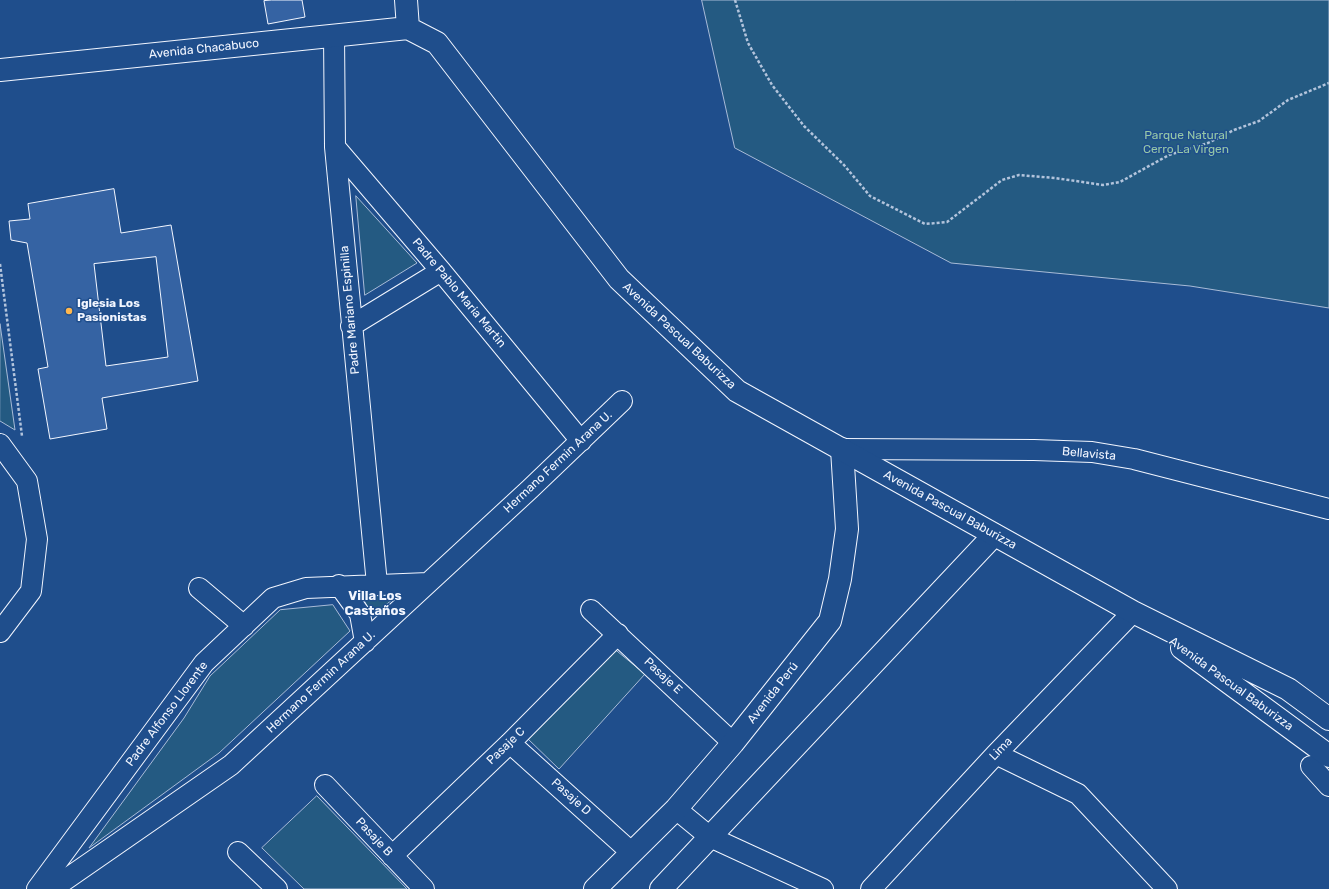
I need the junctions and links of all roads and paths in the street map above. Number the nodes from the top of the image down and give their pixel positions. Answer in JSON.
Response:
{"nodes":[{"id":1,"x":406,"y":0,"type":"edge"},
{"id":2,"x":735,"y":0,"type":"edge"},
{"id":3,"x":408,"y":28,"type":"junction"},
{"id":4,"x":334,"y":36,"type":"junction"},
{"id":5,"x":0,"y":70,"type":"edge"},
{"id":6,"x":1329,"y":83,"type":"edge"},
{"id":7,"x":335,"y":147,"type":"junction"},
{"id":8,"x":0,"y":264,"type":"edge"},
{"id":9,"x":441,"y":271,"type":"junction"},
{"id":10,"x":350,"y":326,"type":"junction"},
{"id":11,"x":622,"y":401,"type":"dead end"},
{"id":12,"x":581,"y":441,"type":"junction"},
{"id":13,"x":22,"y":442,"type":"dead end"},
{"id":14,"x":0,"y":444,"type":"edge"},
{"id":15,"x":842,"y":449,"type":"junction"},
{"id":16,"x":1329,"y":509,"type":"edge"},
{"id":17,"x":994,"y":535,"type":"junction"},
{"id":18,"x":428,"y":583,"type":"junction"},
{"id":19,"x":377,"y":584,"type":"junction"},
{"id":20,"x":339,"y":586,"type":"junction"},
{"id":21,"x":199,"y":588,"type":"dead end"},
{"id":22,"x":591,"y":610,"type":"dead end"},
{"id":23,"x":1133,"y":612,"type":"junction"},
{"id":24,"x":244,"y":626,"type":"junction"},
{"id":25,"x":0,"y":632,"type":"edge"},
{"id":26,"x":618,"y":634,"type":"junction"},
{"id":27,"x":365,"y":642,"type":"junction"},
{"id":28,"x":1329,"y":719,"type":"edge"},
{"id":29,"x":510,"y":743,"type":"junction"},
{"id":30,"x":733,"y":743,"type":"junction"},
{"id":31,"x":996,"y":754,"type":"junction"},
{"id":32,"x":1320,"y":761,"type":"edge"},
{"id":33,"x":325,"y":785,"type":"dead end"},
{"id":34,"x":1329,"y":786,"type":"edge"},
{"id":35,"x":676,"y":809,"type":"junction"},
{"id":36,"x":710,"y":837,"type":"junction"},
{"id":37,"x":238,"y":852,"type":"dead end"},
{"id":38,"x":631,"y":852,"type":"junction"},
{"id":39,"x":392,"y":856,"type":"junction"},
{"id":40,"x":37,"y":889,"type":"edge"},
{"id":41,"x":52,"y":889,"type":"edge"},
{"id":42,"x":277,"y":889,"type":"edge"},
{"id":43,"x":424,"y":889,"type":"edge"},
{"id":44,"x":595,"y":889,"type":"edge"},
{"id":45,"x":661,"y":889,"type":"edge"},
{"id":46,"x":823,"y":889,"type":"edge"},
{"id":47,"x":871,"y":889,"type":"edge"},
{"id":48,"x":1167,"y":889,"type":"edge"}],
"edges":[{"from":1,"to":3,"type":"main road"},
{"from":2,"to":6,"type":"path"},
{"from":3,"to":4,"type":"main road","name":"Avenida Chacabuco"},
{"from":3,"to":15,"type":"main road","name":"Avenida Pascual Baburizza"},
{"from":4,"to":5,"type":"main road","name":"Avenida Chacabuco"},
{"from":4,"to":7,"type":"street","name":"Padre Mariano Espinilla"},
{"from":7,"to":9,"type":"street","name":"Padre Pablo Maria Martin"},
{"from":7,"to":10,"type":"street","name":"Padre Mariano Espinilla"},
{"from":8,"to":13,"type":"path"},
{"from":9,"to":10,"type":"street"},
{"from":9,"to":12,"type":"street","name":"Padre Pablo Maria Martin"},
{"from":10,"to":19,"type":"street","name":"Padre Mariano Espinilla"},
{"from":11,"to":12,"type":"street","name":"Hermano Fermin Arana U."},
{"from":12,"to":18,"type":"street","name":"Hermano Fermin Arana U."},
{"from":14,"to":25,"type":"street"},
{"from":15,"to":16,"type":"street","name":"Bellavista"},
{"from":15,"to":17,"type":"main road","name":"Avenida Pascual Baburizza"},
{"from":15,"to":30,"type":"main road","name":"Avenida Perú"},
{"from":17,"to":23,"type":"main road","name":"Avenida Pascual Baburizza"},
{"from":17,"to":36,"type":"main road"},
{"from":18,"to":19,"type":"street","name":"Padre Alfonso Llorente"},
{"from":18,"to":27,"type":"street","name":"Hermano Fermin Arana U."},
{"from":19,"to":20,"type":"street","name":"Padre Alfonso Llorente"},
{"from":20,"to":24,"type":"street","name":"Padre Alfonso Llorente"},
{"from":20,"to":27,"type":"street"},
{"from":21,"to":24,"type":"street"},
{"from":22,"to":26,"type":"street","name":"Pasaje E"},
{"from":23,"to":28,"type":"main road","name":"Avenida Pascual Baburizza"},
{"from":23,"to":31,"type":"street","name":"Lima"},
{"from":23,"to":32,"type":"main road","name":"Avenida Pascual Baburizza"},
{"from":24,"to":40,"type":"street","name":"Padre Alfonso Llorente"},
{"from":26,"to":29,"type":"street","name":"Pasaje C"},
{"from":26,"to":30,"type":"street","name":"Pasaje E"},
{"from":27,"to":41,"type":"street","name":"Hermano Fermin Arana U."},
{"from":29,"to":38,"type":"street","name":"Pasaje D"},
{"from":29,"to":39,"type":"street","name":"Pasaje C"},
{"from":30,"to":35,"type":"main road","name":"Avenida Perú"},
{"from":31,"to":47,"type":"street","name":"Lima"},
{"from":31,"to":48,"type":"street"},
{"from":32,"to":34,"type":"street","name":"Avenida Pascual Baburizza"},
{"from":33,"to":39,"type":"street","name":"Pasaje B"},
{"from":35,"to":36,"type":"street"},
{"from":35,"to":38,"type":"main road","name":"Avenida Perú"},
{"from":36,"to":45,"type":"main road"},
{"from":36,"to":46,"type":"street"},
{"from":37,"to":42,"type":"street"},
{"from":38,"to":44,"type":"main road","name":"Avenida Perú"},
{"from":39,"to":43,"type":"street","name":"Pasaje B"}]}
